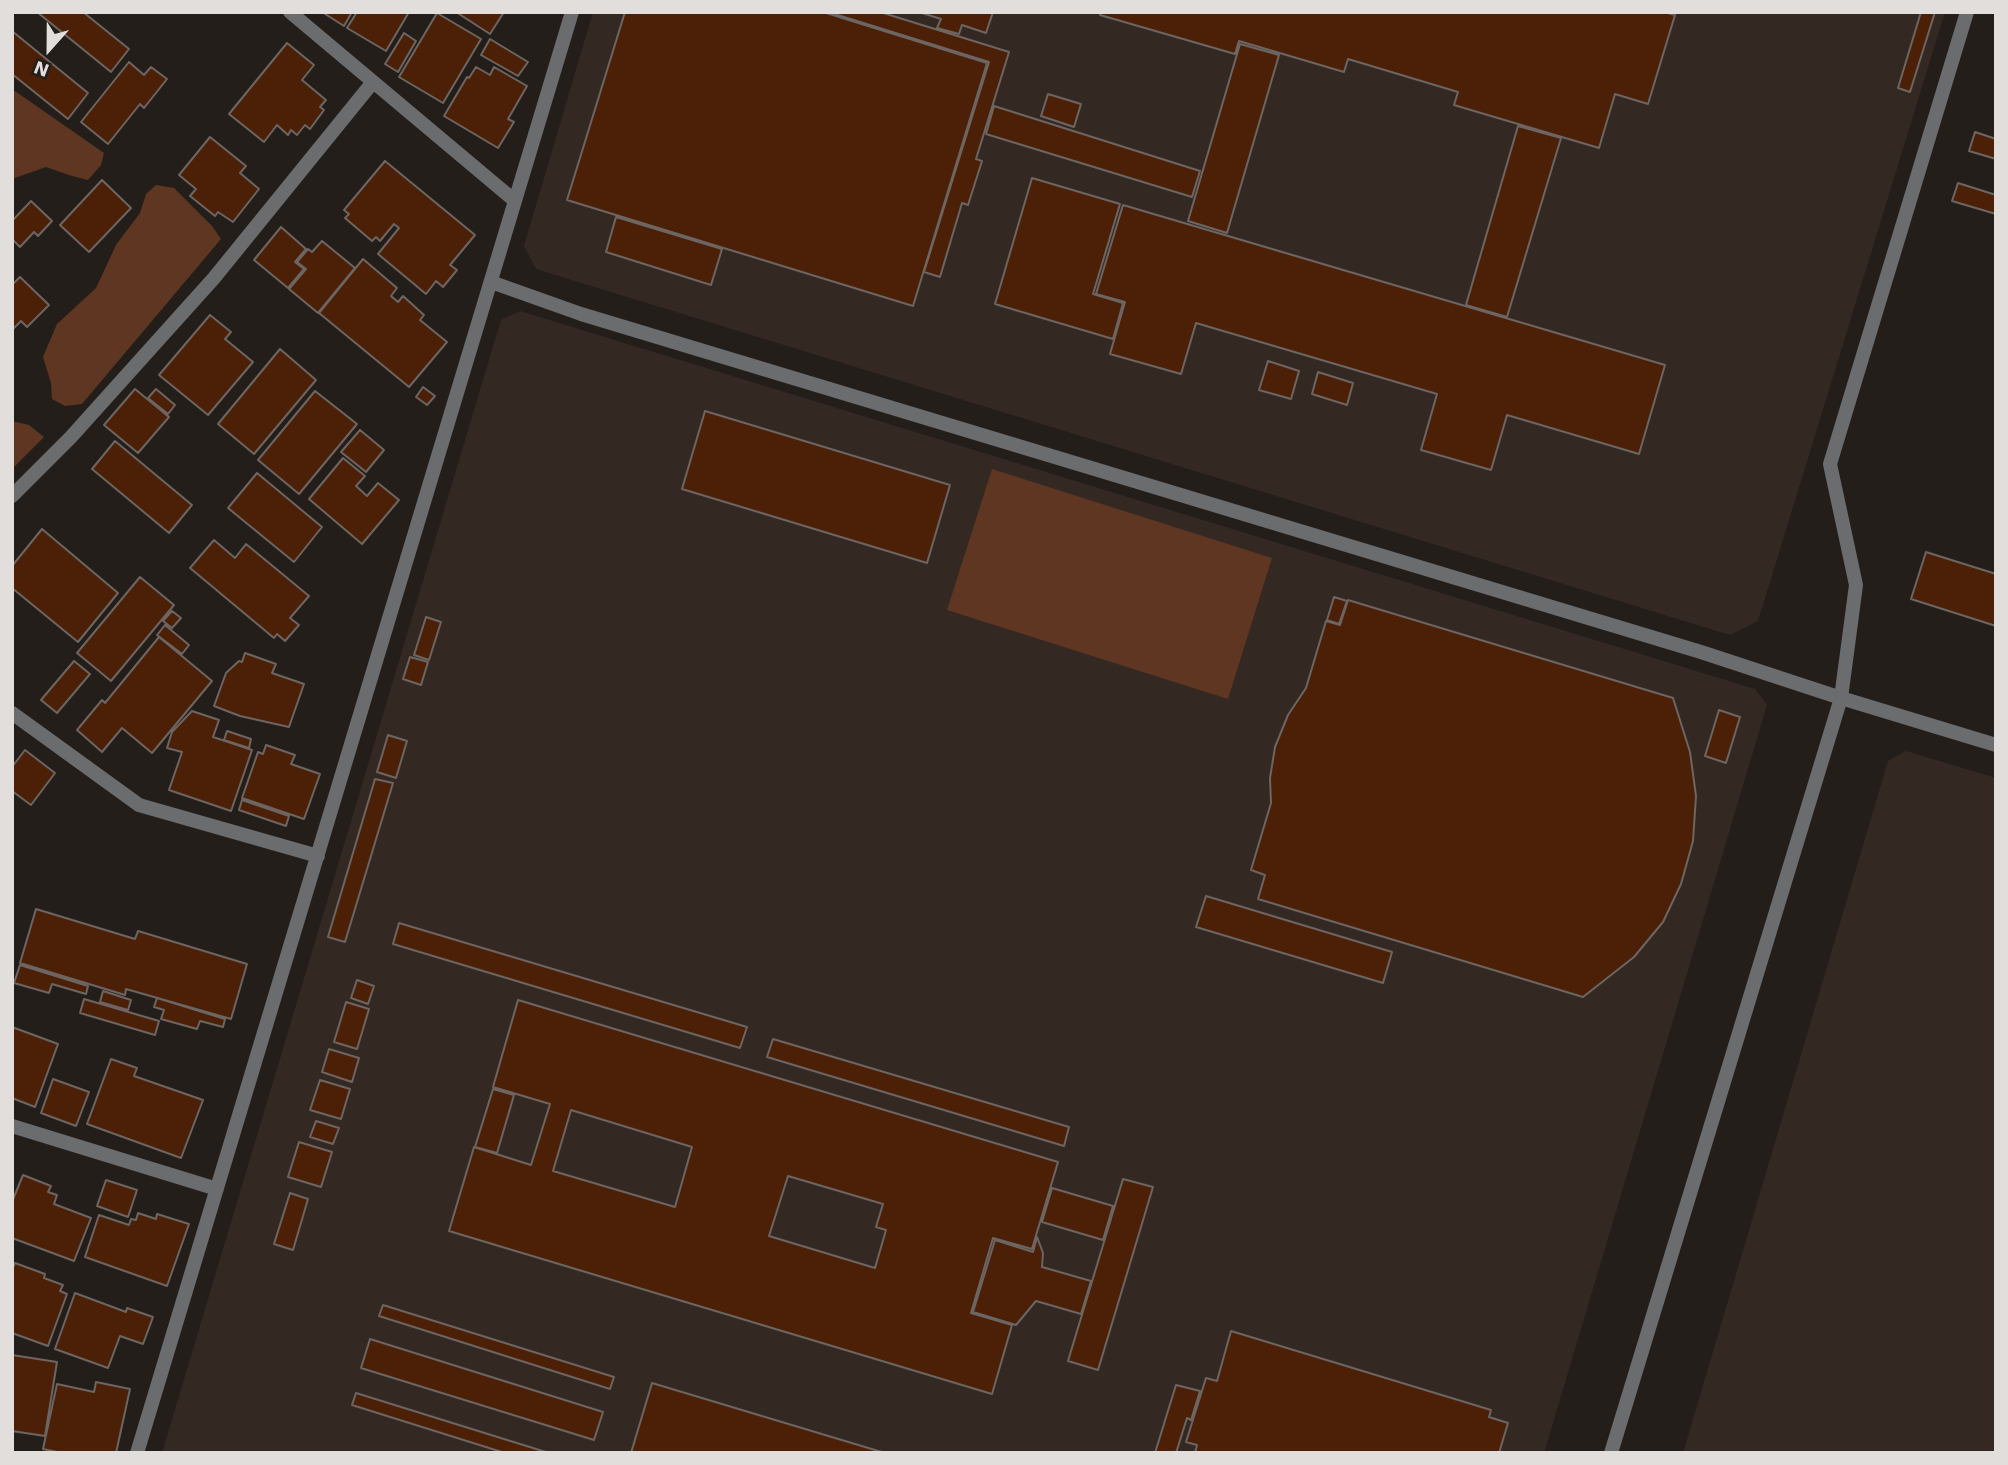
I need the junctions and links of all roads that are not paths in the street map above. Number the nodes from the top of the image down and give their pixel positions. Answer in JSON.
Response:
{"nodes":[{"id":1,"x":290,"y":12,"type":"edge"},
{"id":2,"x":572,"y":12,"type":"edge"},
{"id":3,"x":1967,"y":12,"type":"edge"},
{"id":4,"x":373,"y":82,"type":"junction"},
{"id":5,"x":515,"y":201,"type":"junction"},
{"id":6,"x":491,"y":282,"type":"junction"},
{"id":7,"x":12,"y":496,"type":"edge"},
{"id":8,"x":1841,"y":698,"type":"junction"},
{"id":9,"x":12,"y":713,"type":"edge"},
{"id":10,"x":1996,"y":745,"type":"edge"},
{"id":11,"x":317,"y":856,"type":"junction"},
{"id":12,"x":12,"y":1126,"type":"edge"},
{"id":13,"x":217,"y":1189,"type":"junction"},
{"id":14,"x":137,"y":1453,"type":"edge"},
{"id":15,"x":1611,"y":1453,"type":"edge"}],
"edges":[{"from":1,"to":4,"type":"street"},
{"from":2,"to":5,"type":"street"},
{"from":3,"to":8,"type":"street"},
{"from":4,"to":5,"type":"street"},
{"from":4,"to":7,"type":"street"},
{"from":5,"to":6,"type":"street"},
{"from":6,"to":8,"type":"street"},
{"from":6,"to":11,"type":"street"},
{"from":8,"to":10,"type":"street"},
{"from":8,"to":15,"type":"street"},
{"from":9,"to":11,"type":"street"},
{"from":11,"to":13,"type":"street"},
{"from":12,"to":13,"type":"street"},
{"from":13,"to":14,"type":"street"}]}
